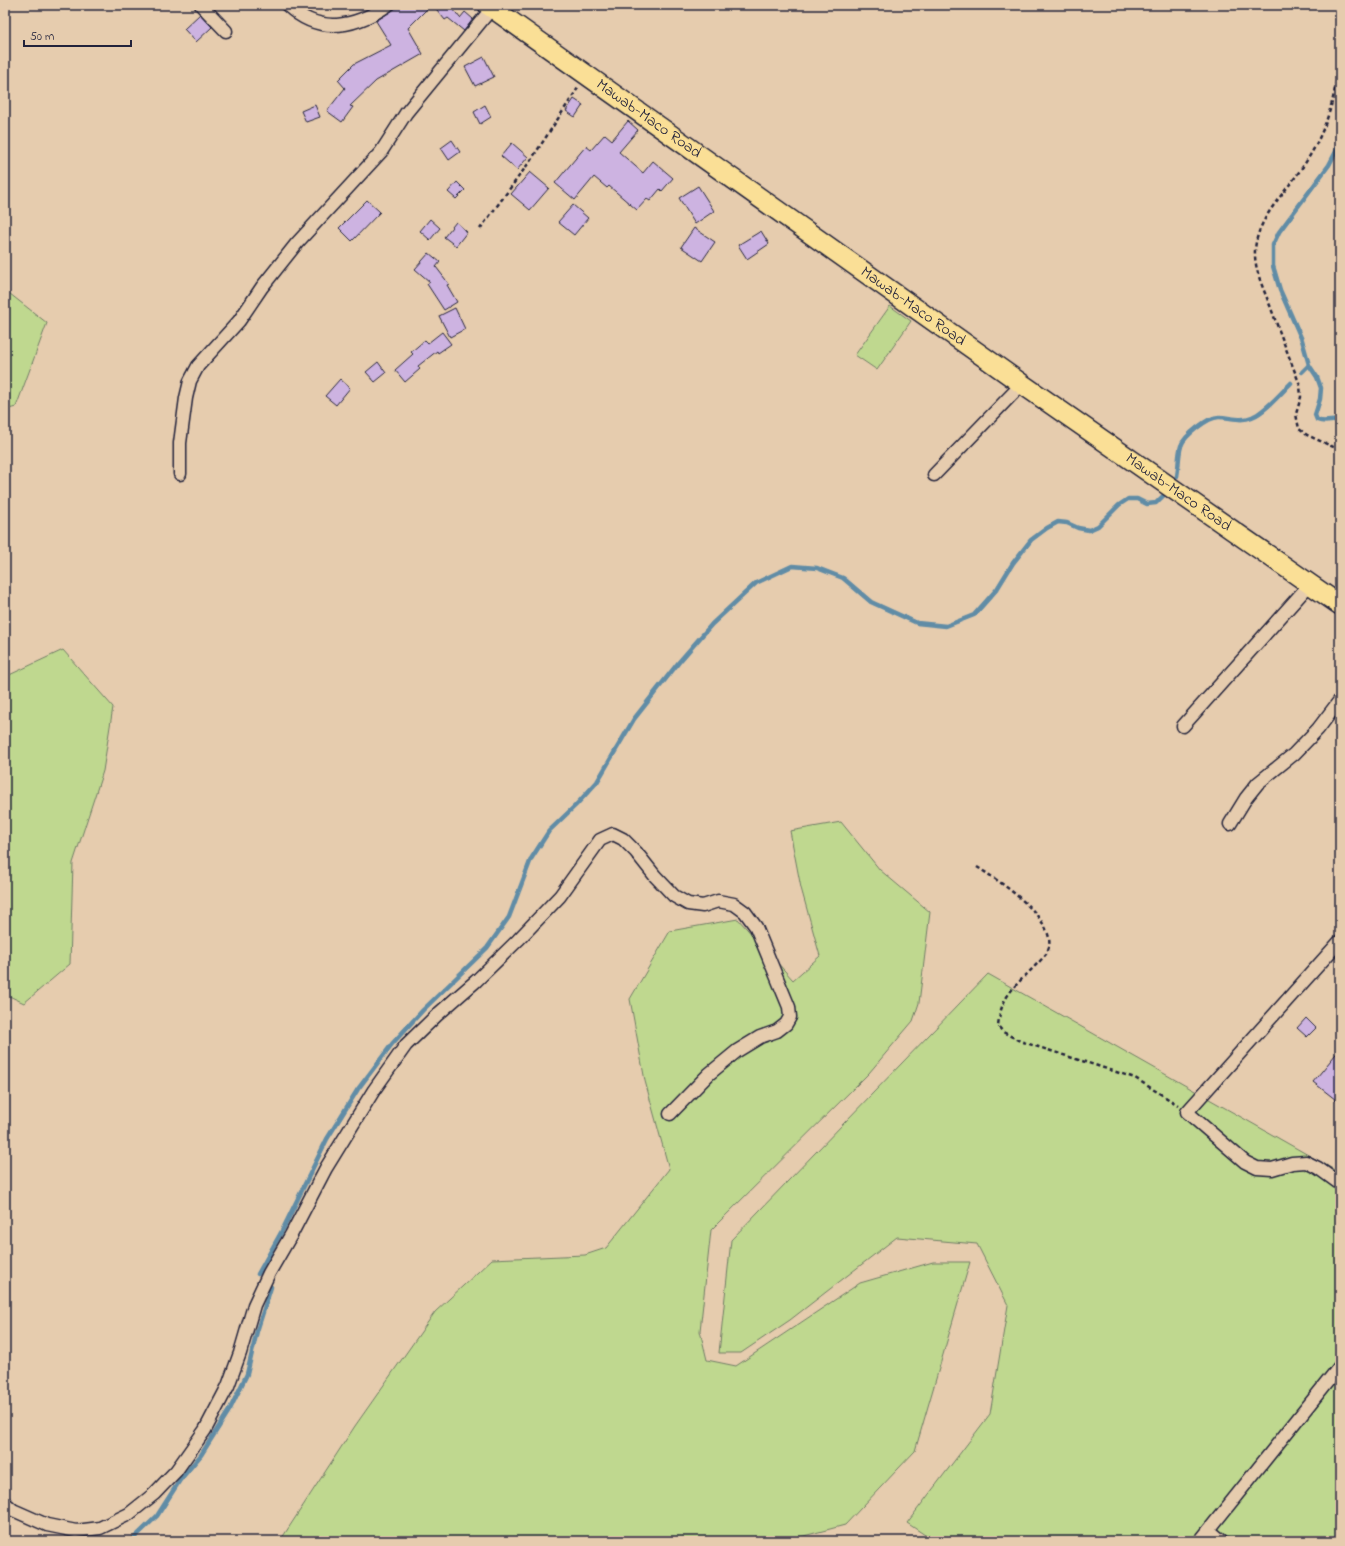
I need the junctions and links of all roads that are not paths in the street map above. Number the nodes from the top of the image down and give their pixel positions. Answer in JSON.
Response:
{"nodes":[{"id":1,"x":201,"y":5,"type":"edge"},
{"id":2,"x":287,"y":5,"type":"edge"},
{"id":3,"x":388,"y":5,"type":"edge"},
{"id":4,"x":490,"y":7,"type":"edge"},
{"id":5,"x":226,"y":31,"type":"dead end"},
{"id":6,"x":1022,"y":384,"type":"junction"},
{"id":7,"x":180,"y":474,"type":"dead end"},
{"id":8,"x":934,"y":475,"type":"dead end"},
{"id":9,"x":1310,"y":584,"type":"junction"},
{"id":10,"x":1340,"y":605,"type":"edge"},
{"id":11,"x":1340,"y":700,"type":"edge"},
{"id":12,"x":1183,"y":726,"type":"dead end"},
{"id":13,"x":1230,"y":824,"type":"dead end"},
{"id":14,"x":1340,"y":940,"type":"edge"},
{"id":15,"x":670,"y":1114,"type":"dead end"},
{"id":16,"x":1340,"y":1184,"type":"edge"},
{"id":17,"x":1340,"y":1366,"type":"edge"},
{"id":18,"x":5,"y":1503,"type":"edge"},
{"id":19,"x":1209,"y":1530,"type":"junction"},
{"id":20,"x":1200,"y":1541,"type":"edge"},
{"id":21,"x":1222,"y":1541,"type":"edge"}],
"edges":[{"from":1,"to":5,"type":"street"},
{"from":2,"to":3,"type":"street"},
{"from":4,"to":6,"type":"main road","name":"Mawab-Maco Road"},
{"from":4,"to":7,"type":"street"},
{"from":6,"to":8,"type":"street"},
{"from":6,"to":9,"type":"main road","name":"Mawab-Maco Road"},
{"from":9,"to":10,"type":"main road","name":"Mawab-Maco Road"},
{"from":9,"to":12,"type":"street"},
{"from":11,"to":13,"type":"street"},
{"from":14,"to":16,"type":"street"},
{"from":15,"to":18,"type":"street"},
{"from":17,"to":19,"type":"street"},
{"from":19,"to":20,"type":"street"},
{"from":19,"to":21,"type":"street"}]}
